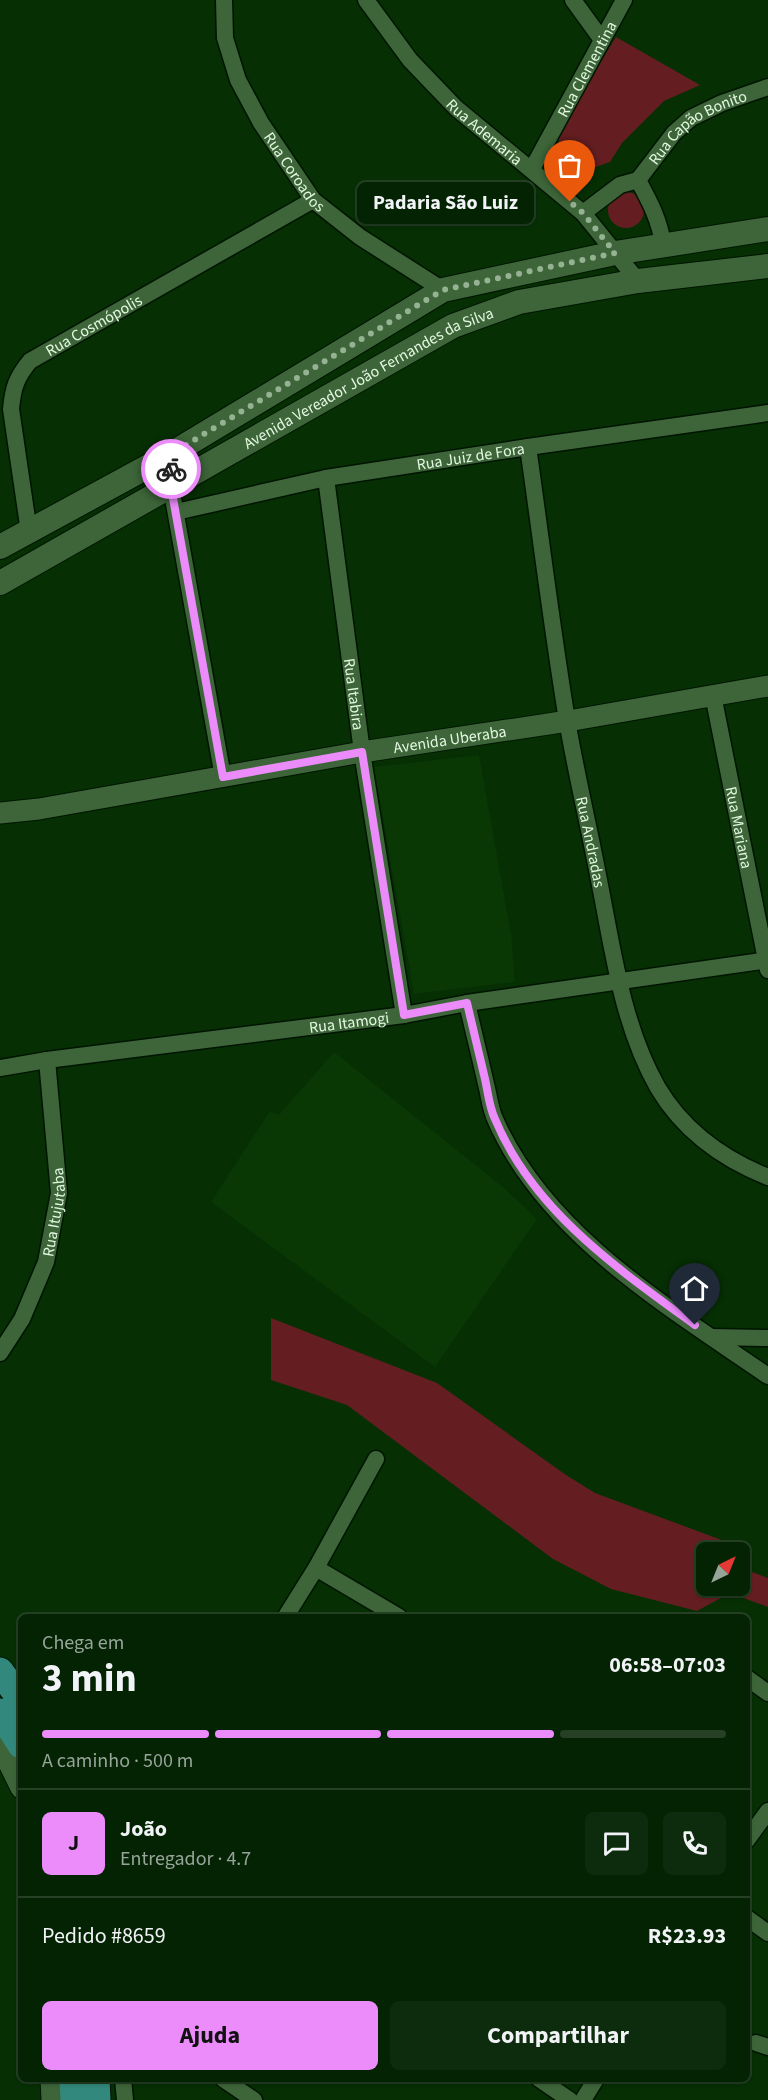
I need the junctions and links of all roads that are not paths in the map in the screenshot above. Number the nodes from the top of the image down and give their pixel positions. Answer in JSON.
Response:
{"nodes":[{"id":1,"x":224,"y":0,"type":"edge"},
{"id":2,"x":366,"y":0,"type":"edge"},
{"id":3,"x":573,"y":0,"type":"edge"},
{"id":4,"x":624,"y":0,"type":"edge"},
{"id":5,"x":602,"y":40,"type":"junction"},
{"id":6,"x":768,"y":87,"type":"edge"},
{"id":7,"x":532,"y":169,"type":"junction"},
{"id":8,"x":638,"y":180,"type":"junction"},
{"id":9,"x":313,"y":200,"type":"junction"},
{"id":10,"x":583,"y":213,"type":"junction"},
{"id":11,"x":768,"y":229,"type":"edge"},
{"id":12,"x":663,"y":246,"type":"junction"},
{"id":13,"x":615,"y":253,"type":"junction"},
{"id":14,"x":768,"y":266,"type":"edge"},
{"id":15,"x":638,"y":281,"type":"junction"},
{"id":16,"x":443,"y":290,"type":"junction"},
{"id":17,"x":768,"y":413,"type":"edge"},
{"id":18,"x":528,"y":447,"type":"junction"},
{"id":19,"x":171,"y":454,"type":"junction"},
{"id":20,"x":326,"y":478,"type":"junction"},
{"id":21,"x":171,"y":487,"type":"junction"},
{"id":22,"x":176,"y":513,"type":"junction"},
{"id":23,"x":29,"y":532,"type":"junction"},
{"id":24,"x":0,"y":547,"type":"edge"},
{"id":25,"x":0,"y":584,"type":"edge"},
{"id":26,"x":768,"y":686,"type":"edge"},
{"id":27,"x":713,"y":695,"type":"junction"},
{"id":28,"x":567,"y":721,"type":"junction"},
{"id":29,"x":362,"y":752,"type":"junction"},
{"id":30,"x":223,"y":777,"type":"junction"},
{"id":31,"x":25,"y":811,"type":"junction"},
{"id":32,"x":0,"y":813,"type":"edge"},
{"id":33,"x":0,"y":823,"type":"edge"},
{"id":34,"x":767,"y":964,"type":"edge"},
{"id":35,"x":620,"y":982,"type":"junction"},
{"id":36,"x":467,"y":1003,"type":"junction"},
{"id":37,"x":404,"y":1015,"type":"junction"},
{"id":38,"x":46,"y":1060,"type":"junction"},
{"id":39,"x":0,"y":1068,"type":"edge"},
{"id":40,"x":768,"y":1178,"type":"edge"},
{"id":41,"x":712,"y":1337,"type":"junction"},
{"id":42,"x":768,"y":1338,"type":"edge"},
{"id":43,"x":0,"y":1353,"type":"edge"},
{"id":44,"x":768,"y":1376,"type":"edge"},
{"id":45,"x":376,"y":1459,"type":"dead end"},
{"id":46,"x":316,"y":1569,"type":"junction"},
{"id":47,"x":287,"y":1614,"type":"edge"},
{"id":48,"x":394,"y":1614,"type":"edge"},
{"id":49,"x":0,"y":1671,"type":"edge"},
{"id":50,"x":750,"y":1680,"type":"edge"},
{"id":51,"x":768,"y":1693,"type":"edge"},
{"id":52,"x":18,"y":1696,"type":"edge"},
{"id":53,"x":0,"y":1712,"type":"edge"},
{"id":54,"x":6,"y":1748,"type":"edge"},
{"id":55,"x":18,"y":1780,"type":"edge"},
{"id":56,"x":768,"y":1812,"type":"edge"},
{"id":57,"x":750,"y":1829,"type":"edge"},
{"id":58,"x":750,"y":1920,"type":"edge"},
{"id":59,"x":768,"y":1933,"type":"edge"},
{"id":60,"x":51,"y":2082,"type":"edge"},
{"id":61,"x":74,"y":2082,"type":"edge"},
{"id":62,"x":96,"y":2082,"type":"edge"},
{"id":63,"x":123,"y":2082,"type":"edge"},
{"id":64,"x":227,"y":2082,"type":"edge"},
{"id":65,"x":543,"y":2082,"type":"edge"},
{"id":66,"x":594,"y":2082,"type":"edge"},
{"id":67,"x":52,"y":2100,"type":"edge"},
{"id":68,"x":74,"y":2100,"type":"edge"},
{"id":69,"x":97,"y":2100,"type":"edge"},
{"id":70,"x":125,"y":2100,"type":"edge"},
{"id":71,"x":254,"y":2100,"type":"edge"},
{"id":72,"x":570,"y":2100,"type":"edge"},
{"id":73,"x":583,"y":2100,"type":"edge"}],
"edges":[{"from":1,"to":9,"type":"street","name":"Rua Coroados"},
{"from":2,"to":7,"type":"street","name":"Rua Ademaria"},
{"from":3,"to":5,"type":"street"},
{"from":4,"to":5,"type":"street","name":"Rua Clementina"},
{"from":5,"to":7,"type":"street","name":"Rua Clementina"},
{"from":6,"to":8,"type":"street","name":"Rua Capão Bonito"},
{"from":7,"to":10,"type":"street","name":"Rua Ademaria"},
{"from":8,"to":10,"type":"street","name":"Rua Capão Bonito"},
{"from":8,"to":12,"type":"street","name":"Rua Capão Bonito"},
{"from":9,"to":16,"type":"street","name":"Rua Coroados"},
{"from":9,"to":23,"type":"street","name":"Rua Cosmópolis"},
{"from":10,"to":13,"type":"street","name":"Rua Ademaria"},
{"from":11,"to":12,"type":"main road","name":"Avenida Vereador João Fernandes da Silva"},
{"from":12,"to":13,"type":"main road","name":"Avenida Vereador João Fernandes da Silva"},
{"from":13,"to":15,"type":"street","name":"Rua Ademaria"},
{"from":13,"to":16,"type":"main road","name":"Avenida Vereador João Fernandes da Silva"},
{"from":14,"to":15,"type":"main road","name":"Avenida Vereador João Fernandes da Silva"},
{"from":15,"to":21,"type":"main road","name":"Avenida Vereador João Fernandes da Silva"},
{"from":16,"to":19,"type":"main road","name":"Avenida Vereador João Fernandes da Silva"},
{"from":17,"to":18,"type":"street","name":"Rua Juiz de Fora"},
{"from":18,"to":20,"type":"street","name":"Rua Juiz de Fora"},
{"from":18,"to":28,"type":"street","name":"Rua Andradas"},
{"from":19,"to":21,"type":"street"},
{"from":19,"to":23,"type":"main road","name":"Avenida Vereador João Fernandes da Silva"},
{"from":20,"to":22,"type":"street","name":"Rua Juiz de Fora"},
{"from":20,"to":29,"type":"street","name":"Rua Itabira"},
{"from":21,"to":22,"type":"street"},
{"from":21,"to":25,"type":"main road","name":"Avenida Vereador João Fernandes da Silva"},
{"from":22,"to":30,"type":"street"},
{"from":23,"to":24,"type":"main road","name":"Avenida Vereador João Fernandes da Silva"},
{"from":26,"to":27,"type":"street","name":"Avenida Uberaba"},
{"from":27,"to":28,"type":"street","name":"Avenida Uberaba"},
{"from":27,"to":34,"type":"street","name":"Rua Mariana"},
{"from":28,"to":29,"type":"street","name":"Avenida Uberaba"},
{"from":28,"to":35,"type":"street","name":"Rua Andradas"},
{"from":29,"to":30,"type":"street","name":"Avenida Uberaba"},
{"from":29,"to":37,"type":"street","name":"Rua Itabira"},
{"from":30,"to":31,"type":"street","name":"Avenida Uberaba"},
{"from":31,"to":32,"type":"street","name":"Avenida Uberaba"},
{"from":31,"to":33,"type":"street","name":"Avenida Uberaba"},
{"from":34,"to":35,"type":"street","name":"Rua Itamogi"},
{"from":35,"to":36,"type":"street","name":"Rua Itamogi"},
{"from":35,"to":40,"type":"street","name":"Rua Andradas"},
{"from":36,"to":37,"type":"street","name":"Rua Itamogi"},
{"from":36,"to":41,"type":"street"},
{"from":37,"to":38,"type":"street","name":"Rua Itamogi"},
{"from":38,"to":39,"type":"street","name":"Rua Itamogi"},
{"from":38,"to":43,"type":"street","name":"Rua Itujutaba"},
{"from":41,"to":42,"type":"street"},
{"from":41,"to":44,"type":"street"},
{"from":45,"to":46,"type":"street"},
{"from":46,"to":47,"type":"street"},
{"from":46,"to":48,"type":"street"},
{"from":49,"to":52,"type":"main road"},
{"from":50,"to":51,"type":"street"},
{"from":53,"to":54,"type":"main road"},
{"from":54,"to":55,"type":"street"},
{"from":56,"to":57,"type":"street"},
{"from":58,"to":59,"type":"street"},
{"from":60,"to":67,"type":"street"},
{"from":61,"to":68,"type":"main road"},
{"from":62,"to":69,"type":"main road"},
{"from":63,"to":70,"type":"street"},
{"from":64,"to":71,"type":"street"},
{"from":65,"to":72,"type":"street"},
{"from":66,"to":73,"type":"street"}]}
